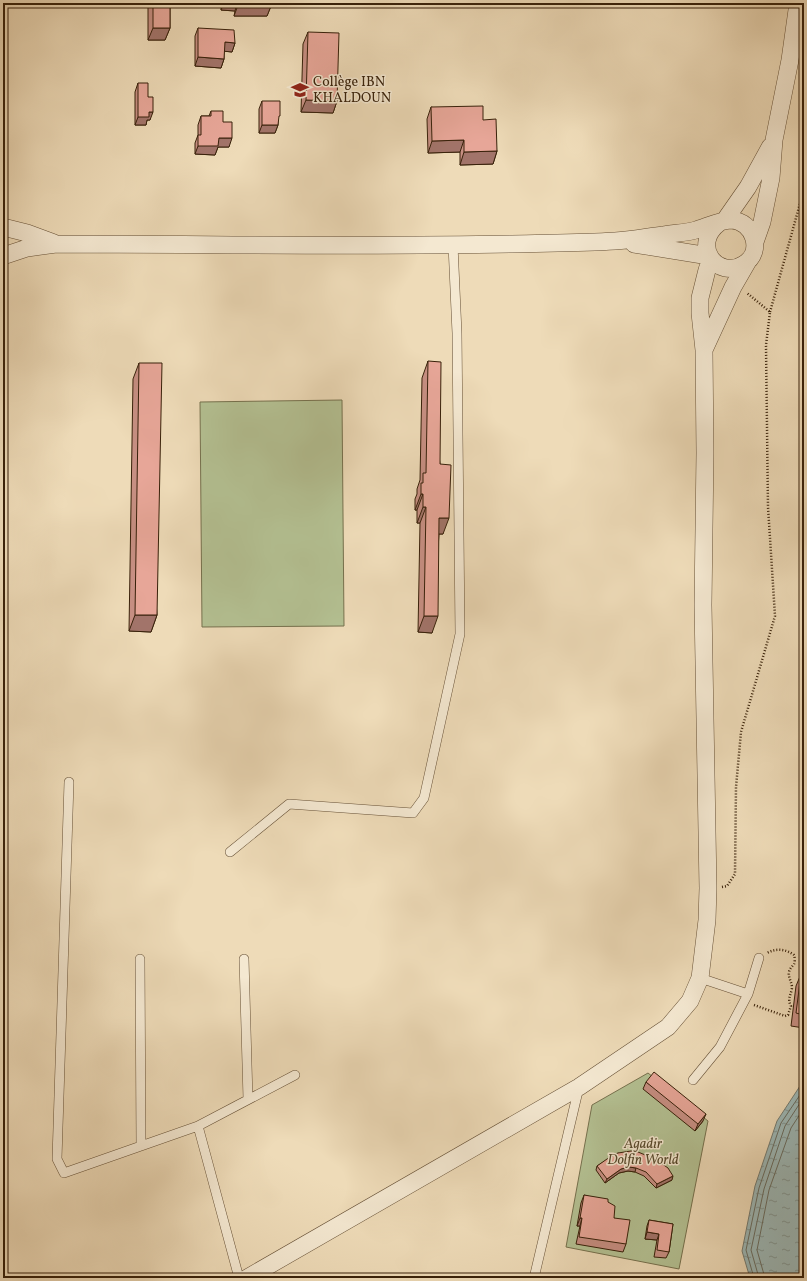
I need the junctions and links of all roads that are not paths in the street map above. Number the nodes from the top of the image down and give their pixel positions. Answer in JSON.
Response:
{"nodes":[{"id":1,"x":798,"y":3,"type":"edge"},
{"id":2,"x":774,"y":140,"type":"junction"},
{"id":3,"x":722,"y":222,"type":"junction"},
{"id":4,"x":3,"y":227,"type":"edge"},
{"id":5,"x":616,"y":241,"type":"junction"},
{"id":6,"x":755,"y":242,"type":"junction"},
{"id":7,"x":56,"y":244,"type":"junction"},
{"id":8,"x":453,"y":245,"type":"junction"},
{"id":9,"x":3,"y":256,"type":"edge"},
{"id":10,"x":710,"y":257,"type":"junction"},
{"id":11,"x":748,"y":261,"type":"junction"},
{"id":12,"x":704,"y":350,"type":"junction"},
{"id":13,"x":69,"y":782,"type":"dead end"},
{"id":14,"x":230,"y":852,"type":"dead end"},
{"id":15,"x":759,"y":958,"type":"road end"},
{"id":16,"x":140,"y":959,"type":"dead end"},
{"id":17,"x":244,"y":959,"type":"dead end"},
{"id":18,"x":700,"y":978,"type":"junction"},
{"id":19,"x":746,"y":997,"type":"junction"},
{"id":20,"x":294,"y":1075,"type":"dead end"},
{"id":21,"x":693,"y":1080,"type":"dead end"},
{"id":22,"x":579,"y":1087,"type":"junction"},
{"id":23,"x":248,"y":1099,"type":"junction"},
{"id":24,"x":198,"y":1126,"type":"junction"},
{"id":25,"x":141,"y":1146,"type":"junction"},
{"id":26,"x":239,"y":1278,"type":"edge"},
{"id":27,"x":247,"y":1278,"type":"edge"},
{"id":28,"x":534,"y":1278,"type":"edge"}],
"edges":[{"from":1,"to":2,"type":"street"},
{"from":2,"to":3,"type":"street"},
{"from":2,"to":6,"type":"street"},
{"from":3,"to":5,"type":"street"},
{"from":3,"to":6,"type":"street"},
{"from":3,"to":10,"type":"street"},
{"from":4,"to":7,"type":"street"},
{"from":5,"to":8,"type":"street"},
{"from":5,"to":10,"type":"street"},
{"from":6,"to":11,"type":"street"},
{"from":7,"to":8,"type":"street"},
{"from":7,"to":9,"type":"street"},
{"from":8,"to":14,"type":"lane"},
{"from":10,"to":11,"type":"street"},
{"from":10,"to":12,"type":"street"},
{"from":11,"to":12,"type":"street"},
{"from":12,"to":18,"type":"street"},
{"from":13,"to":25,"type":"lane"},
{"from":15,"to":19,"type":"lane"},
{"from":16,"to":25,"type":"lane"},
{"from":17,"to":23,"type":"lane"},
{"from":18,"to":19,"type":"lane"},
{"from":18,"to":22,"type":"street"},
{"from":19,"to":21,"type":"lane"},
{"from":20,"to":23,"type":"lane"},
{"from":22,"to":27,"type":"street"},
{"from":22,"to":28,"type":"lane"},
{"from":23,"to":24,"type":"lane"},
{"from":24,"to":25,"type":"lane"},
{"from":24,"to":26,"type":"lane"}]}
